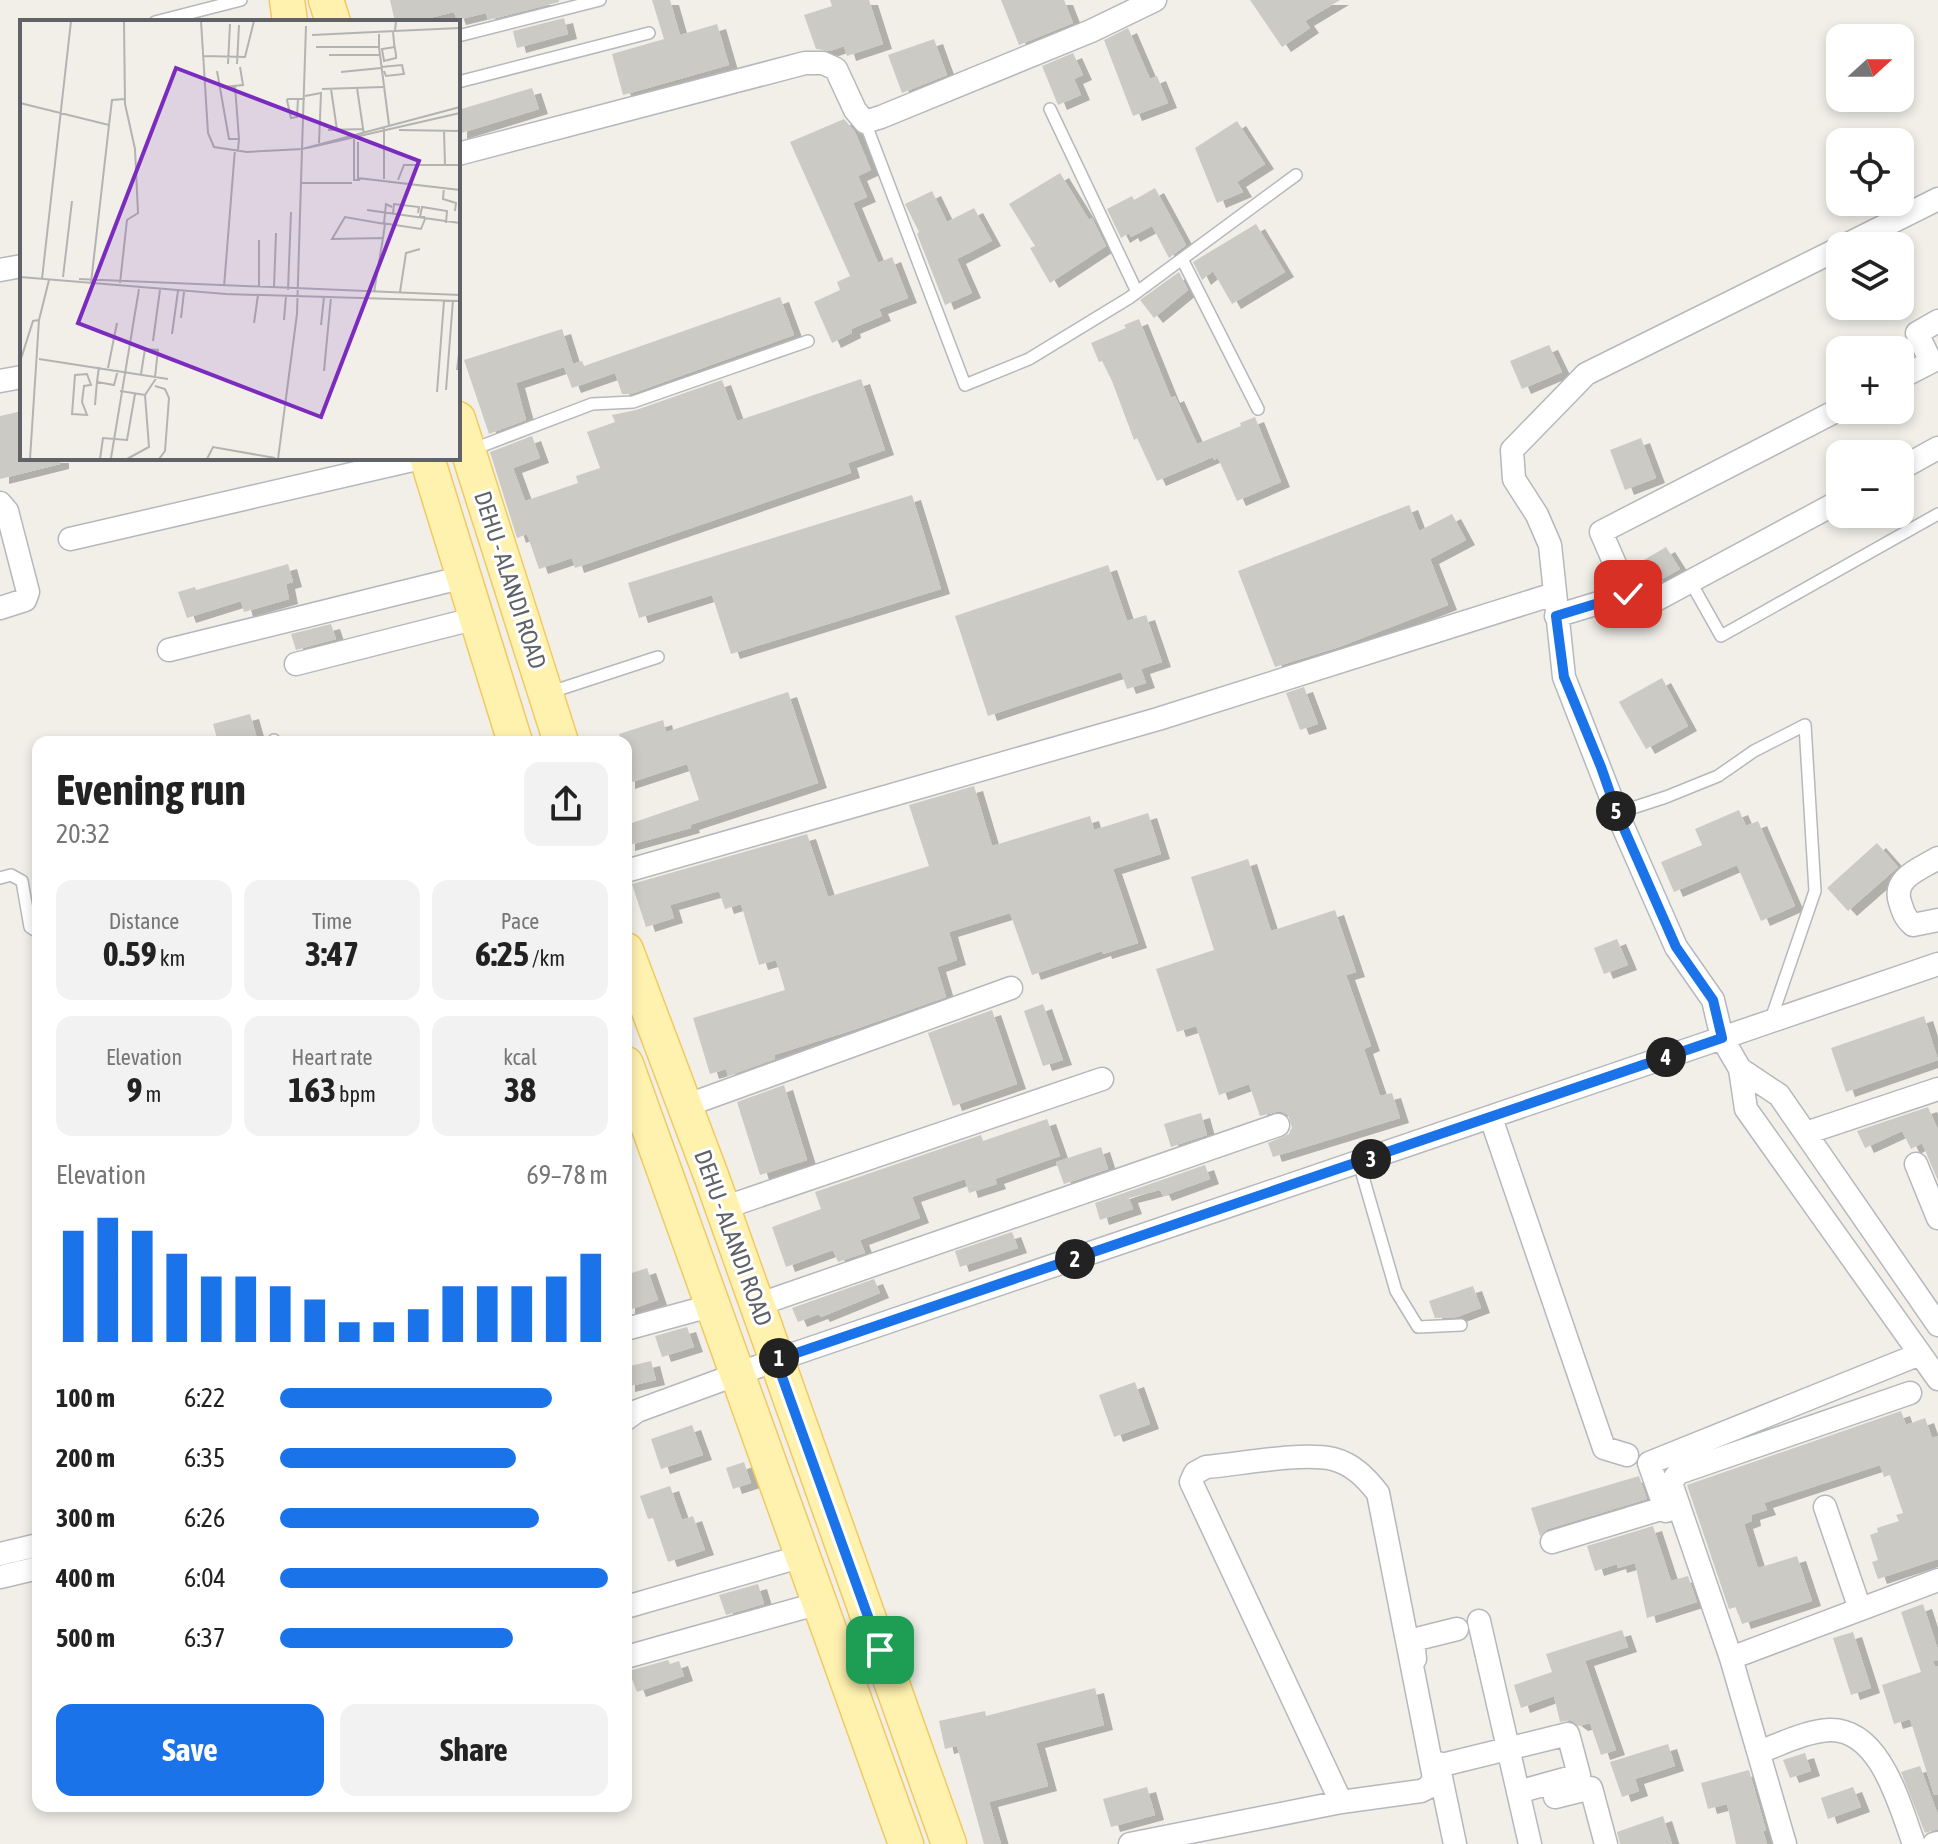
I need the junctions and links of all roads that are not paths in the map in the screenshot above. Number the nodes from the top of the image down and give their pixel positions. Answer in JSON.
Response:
{"nodes":[{"id":1,"x":241,"y":0,"type":"edge"},
{"id":2,"x":287,"y":0,"type":"edge"},
{"id":3,"x":326,"y":0,"type":"edge"},
{"id":4,"x":600,"y":0,"type":"edge"},
{"id":5,"x":1155,"y":0,"type":"edge"},
{"id":6,"x":163,"y":20,"type":"edge"},
{"id":7,"x":290,"y":20,"type":"edge"},
{"id":8,"x":332,"y":20,"type":"edge"},
{"id":9,"x":649,"y":33,"type":"dead end"},
{"id":10,"x":460,"y":35,"type":"edge"},
{"id":11,"x":460,"y":81,"type":"edge"},
{"id":12,"x":1050,"y":109,"type":"dead end"},
{"id":13,"x":865,"y":122,"type":"junction"},
{"id":14,"x":460,"y":153,"type":"edge"},
{"id":15,"x":1296,"y":175,"type":"dead end"},
{"id":16,"x":1938,"y":199,"type":"edge"},
{"id":17,"x":1872,"y":232,"type":"edge"},
{"id":18,"x":1826,"y":255,"type":"edge"},
{"id":19,"x":1182,"y":259,"type":"junction"},
{"id":20,"x":20,"y":266,"type":"edge"},
{"id":21,"x":0,"y":270,"type":"edge"},
{"id":22,"x":1137,"y":292,"type":"junction"},
{"id":23,"x":1938,"y":321,"type":"edge"},
{"id":24,"x":808,"y":341,"type":"dead end"},
{"id":25,"x":1935,"y":368,"type":"edge"},
{"id":26,"x":1914,"y":374,"type":"edge"},
{"id":27,"x":20,"y":377,"type":"edge"},
{"id":28,"x":0,"y":381,"type":"edge"},
{"id":29,"x":1258,"y":409,"type":"dead end"},
{"id":30,"x":1826,"y":416,"type":"edge"},
{"id":31,"x":463,"y":435,"type":"edge"},
{"id":32,"x":1938,"y":448,"type":"edge"},
{"id":33,"x":415,"y":460,"type":"edge"},
{"id":34,"x":425,"y":460,"type":"edge"},
{"id":35,"x":1914,"y":461,"type":"edge"},
{"id":36,"x":0,"y":503,"type":"edge"},
{"id":37,"x":1826,"y":508,"type":"edge"},
{"id":38,"x":1938,"y":514,"type":"edge"},
{"id":39,"x":70,"y":539,"type":"dead end"},
{"id":40,"x":464,"y":577,"type":"junction"},
{"id":41,"x":1690,"y":581,"type":"junction"},
{"id":42,"x":1628,"y":594,"type":"junction"},
{"id":43,"x":1555,"y":605,"type":"junction"},
{"id":44,"x":0,"y":608,"type":"edge"},
{"id":45,"x":477,"y":618,"type":"junction"},
{"id":46,"x":169,"y":650,"type":"dead end"},
{"id":47,"x":658,"y":657,"type":"dead end"},
{"id":48,"x":296,"y":664,"type":"dead end"},
{"id":49,"x":546,"y":694,"type":"junction"},
{"id":50,"x":513,"y":736,"type":"edge"},
{"id":51,"x":559,"y":736,"type":"edge"},
{"id":52,"x":1617,"y":813,"type":"junction"},
{"id":53,"x":1938,"y":858,"type":"edge"},
{"id":54,"x":632,"y":869,"type":"edge"},
{"id":55,"x":0,"y":878,"type":"edge"},
{"id":56,"x":1938,"y":920,"type":"edge"},
{"id":57,"x":32,"y":928,"type":"edge"},
{"id":58,"x":632,"y":966,"type":"edge"},
{"id":59,"x":1936,"y":970,"type":"edge"},
{"id":60,"x":1011,"y":988,"type":"dead end"},
{"id":61,"x":1770,"y":1022,"type":"junction"},
{"id":62,"x":1722,"y":1038,"type":"junction"},
{"id":63,"x":1740,"y":1069,"type":"junction"},
{"id":64,"x":1102,"y":1079,"type":"dead end"},
{"id":65,"x":1938,"y":1089,"type":"edge"},
{"id":66,"x":685,"y":1106,"type":"junction"},
{"id":67,"x":635,"y":1117,"type":"edge"},
{"id":68,"x":1491,"y":1118,"type":"junction"},
{"id":69,"x":1278,"y":1125,"type":"dead end"},
{"id":70,"x":1806,"y":1133,"type":"junction"},
{"id":71,"x":1359,"y":1163,"type":"junction"},
{"id":72,"x":1916,"y":1164,"type":"dead end"},
{"id":73,"x":723,"y":1208,"type":"junction"},
{"id":74,"x":1938,"y":1218,"type":"edge"},
{"id":75,"x":714,"y":1305,"type":"junction"},
{"id":76,"x":757,"y":1305,"type":"junction"},
{"id":77,"x":1925,"y":1306,"type":"junction"},
{"id":78,"x":1461,"y":1325,"type":"dead end"},
{"id":79,"x":1898,"y":1325,"type":"junction"},
{"id":80,"x":1938,"y":1325,"type":"edge"},
{"id":81,"x":632,"y":1327,"type":"edge"},
{"id":82,"x":1920,"y":1354,"type":"junction"},
{"id":83,"x":776,"y":1360,"type":"junction"},
{"id":84,"x":738,"y":1373,"type":"junction"},
{"id":85,"x":1938,"y":1379,"type":"edge"},
{"id":86,"x":1910,"y":1393,"type":"dead end"},
{"id":87,"x":632,"y":1412,"type":"edge"},
{"id":88,"x":1627,"y":1455,"type":"dead end"},
{"id":89,"x":1825,"y":1507,"type":"dead end"},
{"id":90,"x":1552,"y":1542,"type":"dead end"},
{"id":91,"x":32,"y":1546,"type":"edge"},
{"id":92,"x":0,"y":1554,"type":"edge"},
{"id":93,"x":803,"y":1556,"type":"junction"},
{"id":94,"x":32,"y":1569,"type":"edge"},
{"id":95,"x":0,"y":1577,"type":"edge"},
{"id":96,"x":1938,"y":1580,"type":"edge"},
{"id":97,"x":820,"y":1603,"type":"junction"},
{"id":98,"x":632,"y":1605,"type":"edge"},
{"id":99,"x":1860,"y":1609,"type":"junction"},
{"id":100,"x":1479,"y":1621,"type":"dead end"},
{"id":101,"x":1457,"y":1629,"type":"dead end"},
{"id":102,"x":632,"y":1655,"type":"edge"},
{"id":103,"x":1731,"y":1658,"type":"junction"},
{"id":104,"x":1509,"y":1749,"type":"junction"},
{"id":105,"x":1759,"y":1752,"type":"junction"},
{"id":106,"x":1438,"y":1766,"type":"junction"},
{"id":107,"x":1520,"y":1798,"type":"junction"},
{"id":108,"x":1341,"y":1802,"type":"junction"},
{"id":109,"x":906,"y":1844,"type":"edge"},
{"id":110,"x":949,"y":1844,"type":"edge"},
{"id":111,"x":1130,"y":1844,"type":"edge"},
{"id":112,"x":1455,"y":1844,"type":"edge"},
{"id":113,"x":1530,"y":1844,"type":"edge"},
{"id":114,"x":1606,"y":1844,"type":"edge"},
{"id":115,"x":1785,"y":1844,"type":"edge"},
{"id":116,"x":1914,"y":1844,"type":"edge"}],
"edges":[{"from":1,"to":6,"type":"lane"},
{"from":2,"to":7,"type":"main road"},
{"from":3,"to":8,"type":"main road"},
{"from":4,"to":10,"type":"lane"},
{"from":5,"to":13,"type":"street"},
{"from":9,"to":11,"type":"lane"},
{"from":12,"to":22,"type":"lane"},
{"from":13,"to":14,"type":"street"},
{"from":13,"to":22,"type":"lane"},
{"from":15,"to":19,"type":"lane"},
{"from":16,"to":17,"type":"street"},
{"from":18,"to":43,"type":"street"},
{"from":19,"to":22,"type":"lane"},
{"from":19,"to":29,"type":"lane"},
{"from":20,"to":21,"type":"street"},
{"from":23,"to":25,"type":"street"},
{"from":24,"to":31,"type":"lane"},
{"from":25,"to":26,"type":"street"},
{"from":27,"to":28,"type":"street"},
{"from":30,"to":42,"type":"street"},
{"from":31,"to":49,"type":"main road","name":"DEHU - ALANDI ROAD"},
{"from":32,"to":35,"type":"street"},
{"from":33,"to":39,"type":"street"},
{"from":34,"to":40,"type":"main road","name":"DEHU - ALANDI ROAD"},
{"from":36,"to":44,"type":"street"},
{"from":37,"to":41,"type":"street"},
{"from":38,"to":41,"type":"lane"},
{"from":40,"to":45,"type":"main road","name":"DEHU - ALANDI ROAD"},
{"from":40,"to":46,"type":"street"},
{"from":41,"to":42,"type":"street"},
{"from":42,"to":43,"type":"street"},
{"from":43,"to":52,"type":"street"},
{"from":43,"to":54,"type":"street"},
{"from":45,"to":48,"type":"street"},
{"from":45,"to":50,"type":"main road","name":"DEHU - ALANDI ROAD"},
{"from":47,"to":49,"type":"lane"},
{"from":49,"to":51,"type":"main road","name":"DEHU - ALANDI ROAD"},
{"from":52,"to":61,"type":"lane"},
{"from":52,"to":62,"type":"street"},
{"from":53,"to":56,"type":"street"},
{"from":55,"to":57,"type":"lane"},
{"from":58,"to":66,"type":"main road","name":"DEHU - ALANDI ROAD"},
{"from":59,"to":61,"type":"street"},
{"from":60,"to":66,"type":"street"},
{"from":61,"to":62,"type":"street"},
{"from":62,"to":63,"type":"street"},
{"from":62,"to":68,"type":"street"},
{"from":63,"to":70,"type":"street"},
{"from":63,"to":79,"type":"street"},
{"from":64,"to":73,"type":"street"},
{"from":65,"to":70,"type":"street"},
{"from":66,"to":73,"type":"main road","name":"DEHU - ALANDI ROAD"},
{"from":67,"to":75,"type":"main road","name":"DEHU - ALANDI ROAD"},
{"from":68,"to":71,"type":"street"},
{"from":68,"to":88,"type":"street"},
{"from":69,"to":76,"type":"street"},
{"from":70,"to":77,"type":"street"},
{"from":71,"to":78,"type":"lane"},
{"from":71,"to":83,"type":"street"},
{"from":72,"to":74,"type":"street"},
{"from":73,"to":76,"type":"main road","name":"DEHU - ALANDI ROAD"},
{"from":75,"to":81,"type":"street"},
{"from":75,"to":84,"type":"main road","name":"DEHU - ALANDI ROAD"},
{"from":76,"to":83,"type":"main road","name":"DEHU - ALANDI ROAD"},
{"from":77,"to":79,"type":"street"},
{"from":77,"to":80,"type":"street"},
{"from":79,"to":82,"type":"street"},
{"from":82,"to":85,"type":"street"},
{"from":82,"to":90,"type":"street"},
{"from":83,"to":84,"type":"street"},
{"from":83,"to":110,"type":"main road","name":"DEHU - ALANDI ROAD"},
{"from":84,"to":87,"type":"street"},
{"from":84,"to":93,"type":"main road","name":"DEHU - ALANDI ROAD"},
{"from":86,"to":103,"type":"street"},
{"from":89,"to":99,"type":"street"},
{"from":91,"to":92,"type":"street"},
{"from":93,"to":97,"type":"main road","name":"DEHU - ALANDI ROAD"},
{"from":93,"to":98,"type":"street"},
{"from":94,"to":95,"type":"street"},
{"from":96,"to":99,"type":"street"},
{"from":97,"to":102,"type":"street"},
{"from":97,"to":109,"type":"main road","name":"DEHU - ALANDI ROAD"},
{"from":99,"to":103,"type":"street"},
{"from":100,"to":104,"type":"street"},
{"from":101,"to":106,"type":"street"},
{"from":103,"to":105,"type":"street"},
{"from":104,"to":106,"type":"street"},
{"from":104,"to":107,"type":"street"},
{"from":104,"to":107,"type":"street"},
{"from":105,"to":115,"type":"street"},
{"from":105,"to":116,"type":"street"},
{"from":106,"to":112,"type":"street"},
{"from":107,"to":113,"type":"street"},
{"from":107,"to":114,"type":"street"},
{"from":108,"to":108,"type":"street"},
{"from":108,"to":111,"type":"street"}]}
